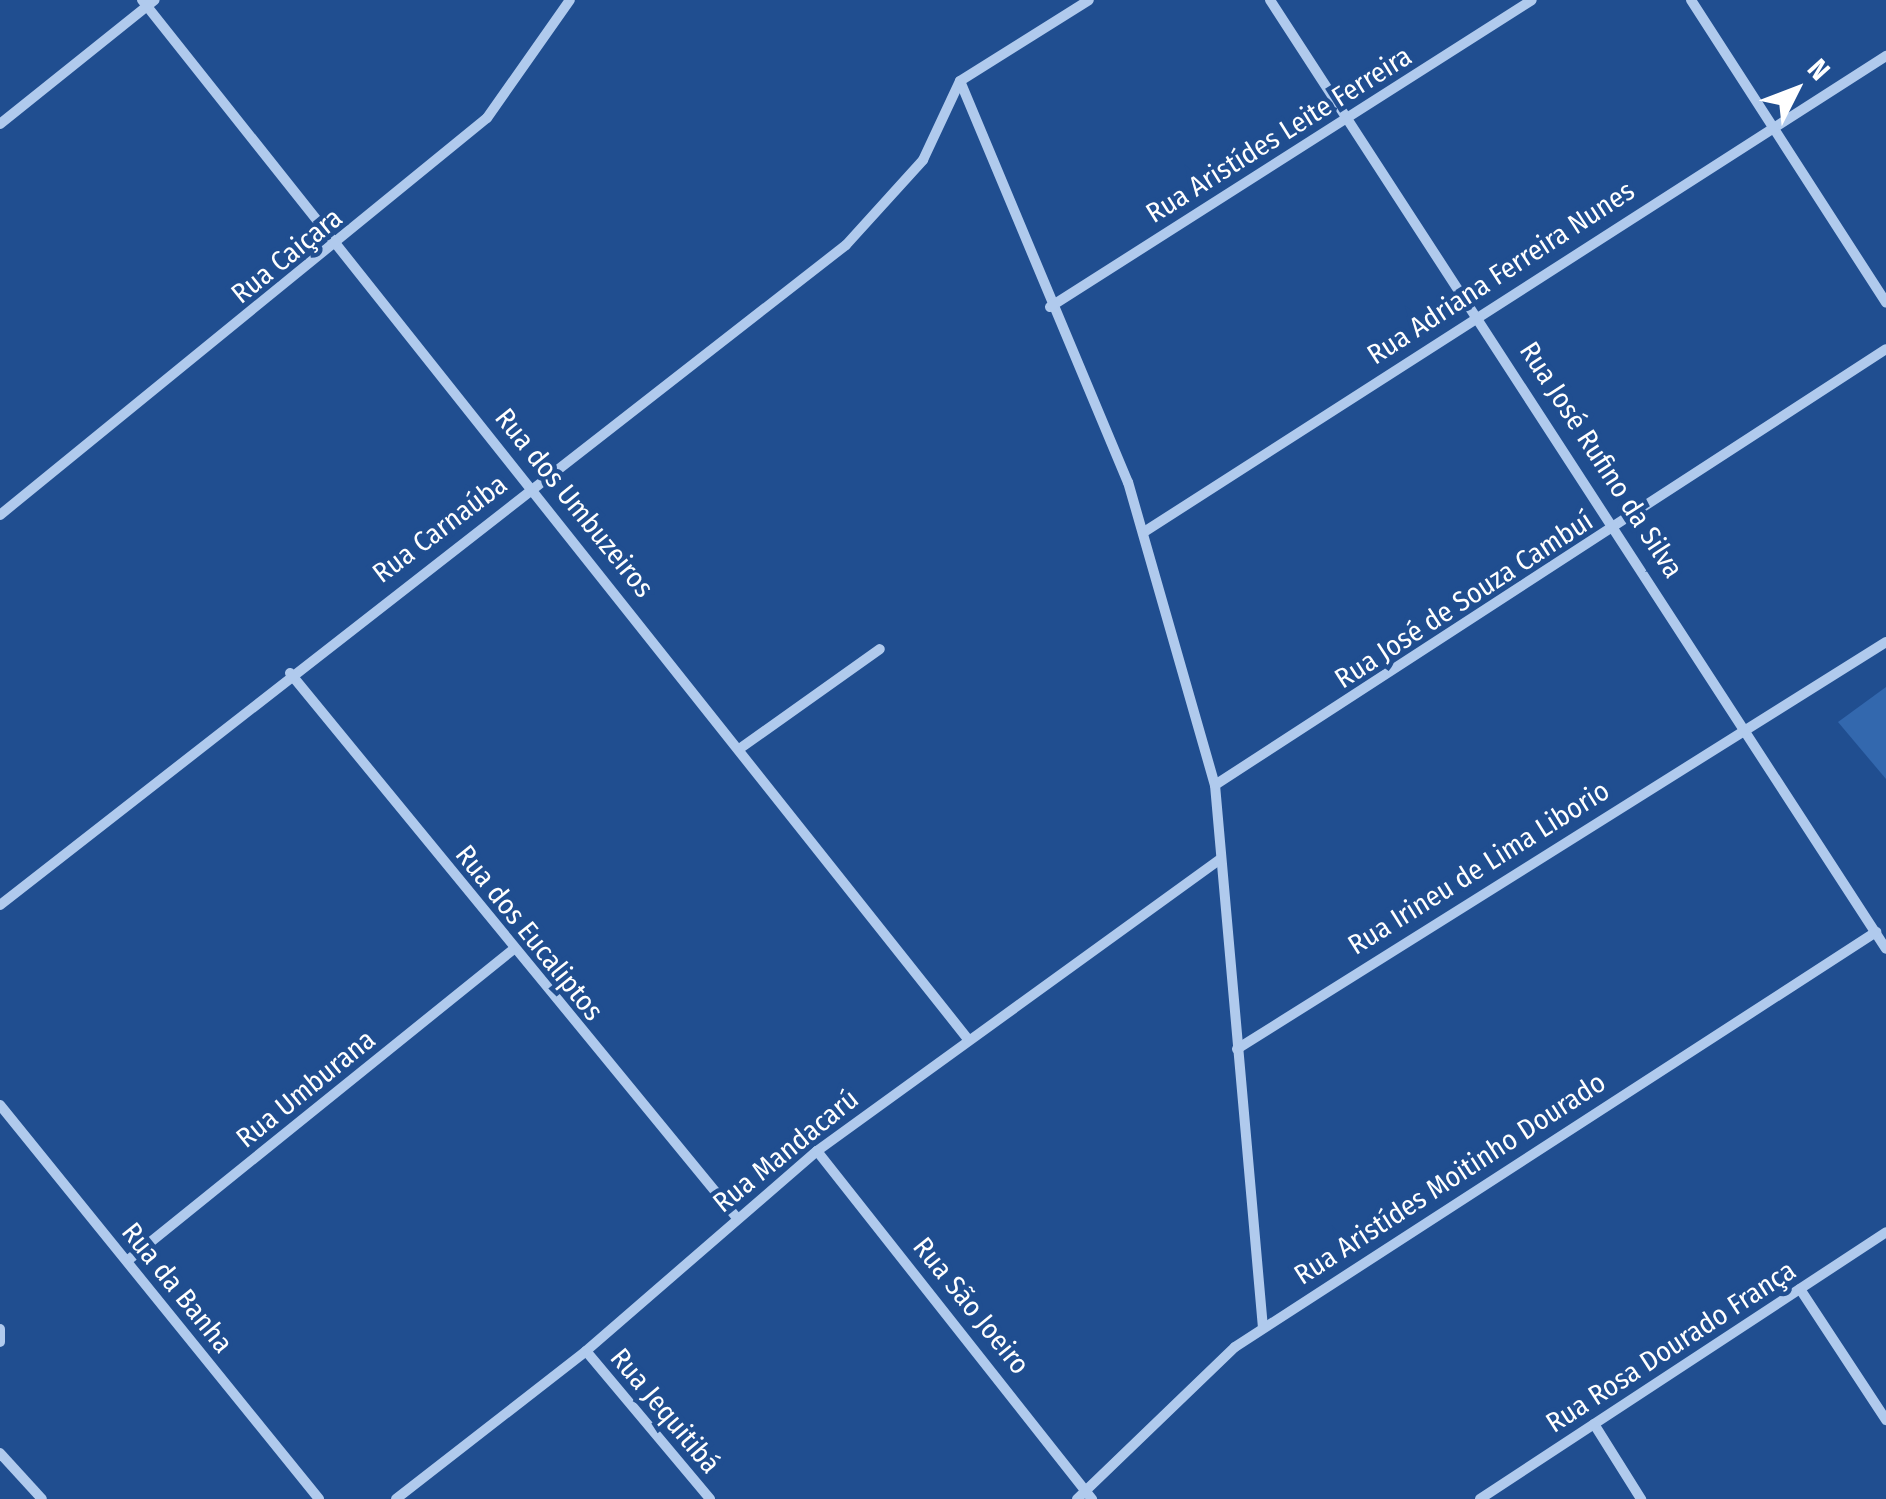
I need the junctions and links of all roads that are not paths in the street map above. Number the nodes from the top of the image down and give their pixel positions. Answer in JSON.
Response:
{"nodes":[{"id":1,"x":570,"y":0,"type":"edge"},
{"id":2,"x":1088,"y":0,"type":"edge"},
{"id":3,"x":1270,"y":0,"type":"edge"},
{"id":4,"x":1532,"y":0,"type":"edge"},
{"id":5,"x":1691,"y":0,"type":"edge"},
{"id":6,"x":148,"y":2,"type":"edge"},
{"id":7,"x":1886,"y":56,"type":"edge"},
{"id":8,"x":960,"y":81,"type":"junction"},
{"id":9,"x":1348,"y":118,"type":"junction"},
{"id":10,"x":0,"y":124,"type":"edge"},
{"id":11,"x":1772,"y":128,"type":"junction"},
{"id":12,"x":338,"y":244,"type":"junction"},
{"id":13,"x":1886,"y":303,"type":"edge"},
{"id":14,"x":1050,"y":307,"type":"junction"},
{"id":15,"x":1478,"y":313,"type":"junction"},
{"id":16,"x":1886,"y":349,"type":"edge"},
{"id":17,"x":532,"y":487,"type":"junction"},
{"id":18,"x":0,"y":515,"type":"edge"},
{"id":19,"x":1620,"y":527,"type":"junction"},
{"id":20,"x":1144,"y":532,"type":"junction"},
{"id":21,"x":1886,"y":642,"type":"edge"},
{"id":22,"x":880,"y":649,"type":"dead end"},
{"id":23,"x":290,"y":673,"type":"junction"},
{"id":24,"x":1746,"y":728,"type":"junction"},
{"id":25,"x":742,"y":747,"type":"junction"},
{"id":26,"x":1215,"y":786,"type":"junction"},
{"id":27,"x":1220,"y":859,"type":"junction"},
{"id":28,"x":0,"y":905,"type":"edge"},
{"id":29,"x":1876,"y":932,"type":"junction"},
{"id":30,"x":1886,"y":949,"type":"edge"},
{"id":31,"x":512,"y":950,"type":"junction"},
{"id":32,"x":967,"y":1038,"type":"junction"},
{"id":33,"x":1237,"y":1049,"type":"junction"},
{"id":34,"x":0,"y":1105,"type":"edge"},
{"id":35,"x":817,"y":1151,"type":"junction"},
{"id":36,"x":738,"y":1218,"type":"junction"},
{"id":37,"x":1886,"y":1232,"type":"edge"},
{"id":38,"x":127,"y":1261,"type":"junction"},
{"id":39,"x":1800,"y":1289,"type":"junction"},
{"id":40,"x":1262,"y":1328,"type":"junction"},
{"id":41,"x":0,"y":1329,"type":"edge"},
{"id":42,"x":0,"y":1342,"type":"edge"},
{"id":43,"x":586,"y":1351,"type":"junction"},
{"id":44,"x":1886,"y":1420,"type":"edge"},
{"id":45,"x":1594,"y":1424,"type":"junction"},
{"id":46,"x":0,"y":1452,"type":"edge"},
{"id":47,"x":1091,"y":1494,"type":"edge"},
{"id":48,"x":42,"y":1499,"type":"edge"},
{"id":49,"x":319,"y":1499,"type":"edge"},
{"id":50,"x":396,"y":1499,"type":"edge"},
{"id":51,"x":710,"y":1499,"type":"edge"},
{"id":52,"x":1077,"y":1499,"type":"edge"},
{"id":53,"x":1480,"y":1499,"type":"edge"},
{"id":54,"x":1641,"y":1499,"type":"edge"}],
"edges":[{"from":1,"to":12,"type":"street","name":"Rua Caiçara"},
{"from":2,"to":8,"type":"street"},
{"from":3,"to":9,"type":"street","name":"Rua José Rufino da Silva"},
{"from":4,"to":9,"type":"street","name":"Rua Aristídes Leite Ferreira"},
{"from":5,"to":11,"type":"street"},
{"from":6,"to":10,"type":"street"},
{"from":6,"to":12,"type":"street","name":"Rua dos Umbuzeiros"},
{"from":7,"to":11,"type":"street","name":"Rua Adriana Ferreira Nunes"},
{"from":8,"to":14,"type":"street"},
{"from":8,"to":17,"type":"street","name":"Rua Carnaúba"},
{"from":9,"to":14,"type":"street","name":"Rua Aristídes Leite Ferreira"},
{"from":9,"to":15,"type":"street","name":"Rua José Rufino da Silva"},
{"from":11,"to":13,"type":"street"},
{"from":11,"to":15,"type":"street","name":"Rua Adriana Ferreira Nunes"},
{"from":12,"to":17,"type":"street","name":"Rua dos Umbuzeiros"},
{"from":12,"to":18,"type":"street","name":"Rua Caiçara"},
{"from":14,"to":20,"type":"street"},
{"from":15,"to":19,"type":"street","name":"Rua José Rufino da Silva"},
{"from":15,"to":20,"type":"street","name":"Rua Adriana Ferreira Nunes"},
{"from":16,"to":19,"type":"street","name":"Rua José de Souza Cambuí"},
{"from":17,"to":23,"type":"street","name":"Rua Carnaúba"},
{"from":17,"to":25,"type":"street","name":"Rua dos Umbuzeiros"},
{"from":19,"to":24,"type":"street","name":"Rua José Rufino da Silva"},
{"from":19,"to":26,"type":"street","name":"Rua José de Souza Cambuí"},
{"from":20,"to":26,"type":"street"},
{"from":21,"to":24,"type":"street","name":"Rua Irineu de Lima Liborio"},
{"from":22,"to":25,"type":"street"},
{"from":23,"to":28,"type":"street","name":"Rua Carnaúba"},
{"from":23,"to":31,"type":"street","name":"Rua dos Eucaliptos"},
{"from":24,"to":29,"type":"street","name":"Rua José Rufino da Silva"},
{"from":24,"to":33,"type":"street","name":"Rua Irineu de Lima Liborio"},
{"from":25,"to":32,"type":"street","name":"Rua dos Umbuzeiros"},
{"from":26,"to":27,"type":"street"},
{"from":27,"to":32,"type":"street","name":"Rua Mandacarú"},
{"from":27,"to":33,"type":"street"},
{"from":29,"to":30,"type":"street","name":"Rua José Rufino da Silva"},
{"from":29,"to":40,"type":"street","name":"Rua Aristídes Moitinho Dourado"},
{"from":31,"to":36,"type":"street","name":"Rua dos Eucaliptos"},
{"from":31,"to":38,"type":"street","name":"Rua Umburana"},
{"from":32,"to":35,"type":"street","name":"Rua Mandacarú"},
{"from":33,"to":40,"type":"street"},
{"from":34,"to":38,"type":"street","name":"Rua da Banha"},
{"from":35,"to":36,"type":"street","name":"Rua Mandacarú"},
{"from":35,"to":47,"type":"street","name":"Rua São Joeiro"},
{"from":36,"to":43,"type":"street","name":"Rua Mandacarú"},
{"from":37,"to":39,"type":"street","name":"Rua Rosa Dourado França"},
{"from":38,"to":49,"type":"street","name":"Rua da Banha"},
{"from":39,"to":44,"type":"street"},
{"from":39,"to":45,"type":"street","name":"Rua Rosa Dourado França"},
{"from":40,"to":47,"type":"street","name":"Rua Aristídes Moitinho Dourado"},
{"from":41,"to":42,"type":"street"},
{"from":43,"to":50,"type":"street","name":"Rua Mandacarú"},
{"from":43,"to":51,"type":"street","name":"Rua Jequitibá"},
{"from":45,"to":53,"type":"street","name":"Rua Rosa Dourado França"},
{"from":45,"to":54,"type":"street"},
{"from":46,"to":48,"type":"street"},
{"from":47,"to":52,"type":"street","name":"Rua Aristídes Moitinho Dourado"}]}
